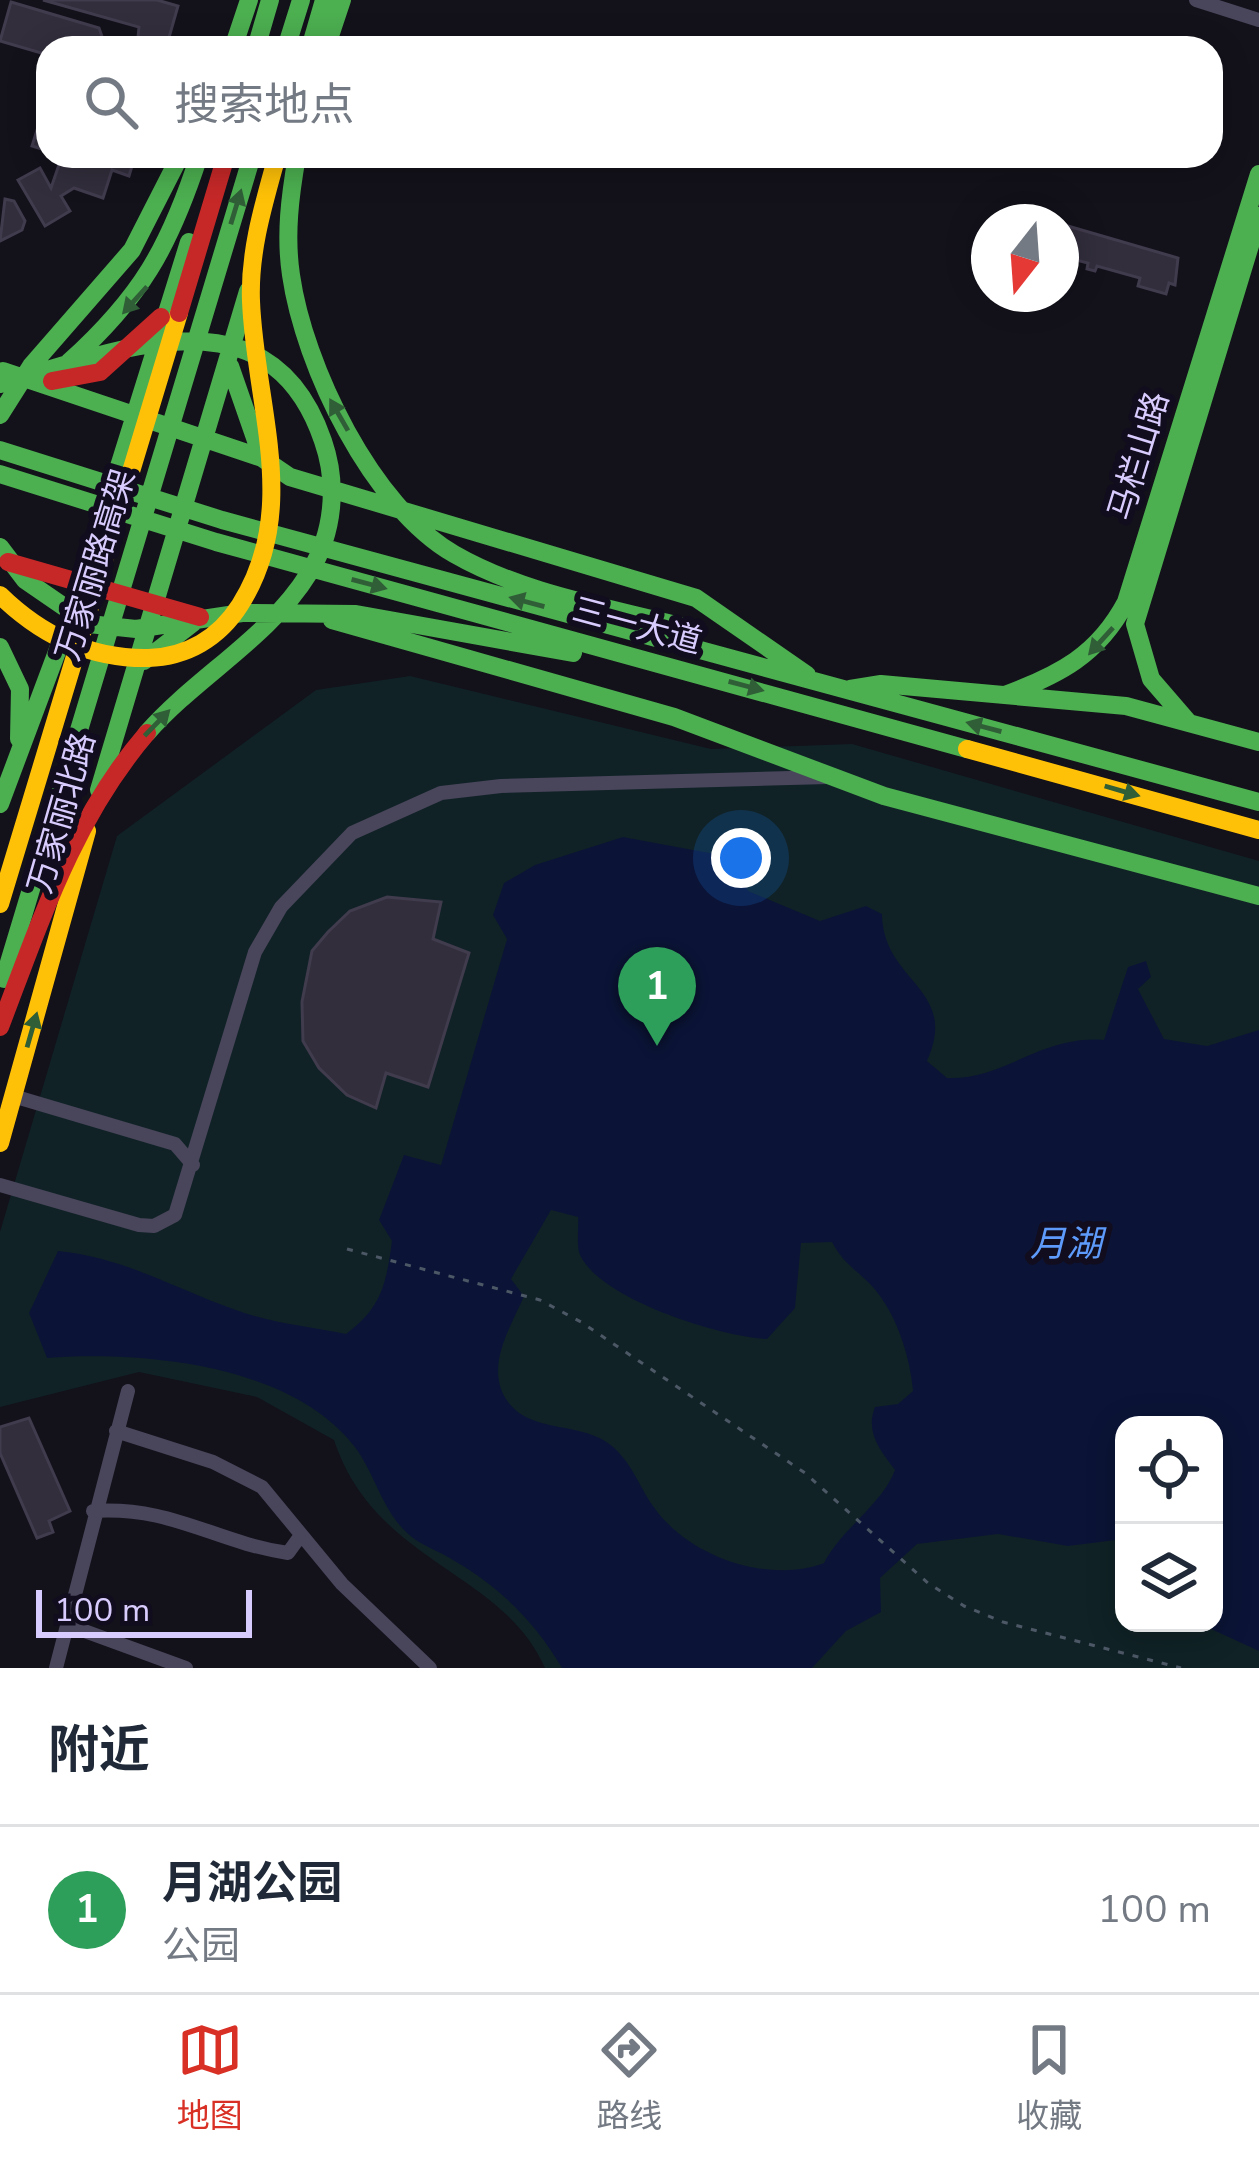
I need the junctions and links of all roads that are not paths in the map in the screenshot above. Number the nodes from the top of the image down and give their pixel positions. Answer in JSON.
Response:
{"nodes":[{"id":1,"x":249,"y":0,"type":"edge"},
{"id":2,"x":259,"y":0,"type":"edge"},
{"id":3,"x":270,"y":0,"type":"edge"},
{"id":4,"x":301,"y":0,"type":"edge"},
{"id":5,"x":327,"y":0,"type":"edge"},
{"id":6,"x":342,"y":0,"type":"edge"},
{"id":7,"x":1196,"y":0,"type":"edge"},
{"id":8,"x":1259,"y":20,"type":"edge"},
{"id":9,"x":237,"y":36,"type":"edge"},
{"id":10,"x":250,"y":36,"type":"edge"},
{"id":11,"x":260,"y":36,"type":"edge"},
{"id":12,"x":290,"y":36,"type":"edge"},
{"id":13,"x":314,"y":36,"type":"edge"},
{"id":14,"x":325,"y":36,"type":"edge"},
{"id":15,"x":328,"y":36,"type":"edge"},
{"id":16,"x":174,"y":168,"type":"edge"},
{"id":17,"x":195,"y":168,"type":"edge"},
{"id":18,"x":217,"y":168,"type":"edge"},
{"id":19,"x":217,"y":168,"type":"edge"},
{"id":20,"x":248,"y":168,"type":"edge"},
{"id":21,"x":274,"y":168,"type":"edge"},
{"id":22,"x":290,"y":168,"type":"edge"},
{"id":23,"x":293,"y":168,"type":"edge"},
{"id":24,"x":1259,"y":174,"type":"edge"},
{"id":25,"x":1259,"y":216,"type":"edge"},
{"id":26,"x":161,"y":317,"type":"junction"},
{"id":27,"x":230,"y":366,"type":"junction"},
{"id":28,"x":62,"y":368,"type":"junction"},
{"id":29,"x":1,"y":375,"type":"edge"},
{"id":30,"x":132,"y":413,"type":"junction"},
{"id":31,"x":0,"y":415,"type":"edge"},
{"id":32,"x":207,"y":439,"type":"junction"},
{"id":33,"x":0,"y":450,"type":"edge"},
{"id":34,"x":262,"y":458,"type":"junction"},
{"id":35,"x":0,"y":475,"type":"edge"},
{"id":36,"x":0,"y":547,"type":"edge"},
{"id":37,"x":0,"y":559,"type":"edge"},
{"id":38,"x":82,"y":585,"type":"junction"},
{"id":39,"x":0,"y":596,"type":"edge"},
{"id":40,"x":156,"y":605,"type":"junction"},
{"id":41,"x":205,"y":619,"type":"junction"},
{"id":42,"x":0,"y":647,"type":"edge"},
{"id":43,"x":751,"y":662,"type":"junction"},
{"id":44,"x":136,"y":668,"type":"junction"},
{"id":45,"x":679,"y":669,"type":"junction"},
{"id":46,"x":810,"y":678,"type":"junction"},
{"id":47,"x":847,"y":690,"type":"junction"},
{"id":48,"x":1005,"y":695,"type":"junction"},
{"id":49,"x":1189,"y":723,"type":"junction"},
{"id":50,"x":1259,"y":742,"type":"edge"},
{"id":51,"x":840,"y":777,"type":"junction"},
{"id":52,"x":9,"y":780,"type":"junction"},
{"id":53,"x":1259,"y":802,"type":"edge"},
{"id":54,"x":0,"y":804,"type":"edge"},
{"id":55,"x":1259,"y":830,"type":"edge"},
{"id":56,"x":1259,"y":896,"type":"edge"},
{"id":57,"x":0,"y":904,"type":"edge"},
{"id":58,"x":0,"y":993,"type":"edge"},
{"id":59,"x":0,"y":1027,"type":"edge"},
{"id":60,"x":13,"y":1096,"type":"junction"},
{"id":61,"x":203,"y":1130,"type":"junction"},
{"id":62,"x":0,"y":1143,"type":"edge"},
{"id":63,"x":175,"y":1144,"type":"junction"},
{"id":64,"x":193,"y":1165,"type":"junction"},
{"id":65,"x":0,"y":1185,"type":"edge"},
{"id":66,"x":128,"y":1391,"type":"dead end"},
{"id":67,"x":116,"y":1431,"type":"junction"},
{"id":68,"x":93,"y":1511,"type":"junction"},
{"id":69,"x":301,"y":1534,"type":"junction"},
{"id":70,"x":68,"y":1625,"type":"junction"},
{"id":71,"x":56,"y":1668,"type":"edge"},
{"id":72,"x":186,"y":1668,"type":"edge"},
{"id":73,"x":430,"y":1668,"type":"edge"}],
"edges":[{"from":1,"to":9,"type":"main road"},
{"from":2,"to":10,"type":"main road"},
{"from":3,"to":11,"type":"main road"},
{"from":4,"to":12,"type":"main road"},
{"from":5,"to":13,"type":"main road"},
{"from":5,"to":14,"type":"main road"},
{"from":6,"to":15,"type":"main road"},
{"from":7,"to":8,"type":"street"},
{"from":16,"to":31,"type":"main road"},
{"from":17,"to":28,"type":"main road","one_way":true},
{"from":18,"to":26,"type":"main road","name":"万家丽北路"},
{"from":19,"to":57,"type":"main road","name":"万家丽路高架"},
{"from":58,"to":20,"type":"main road","name":"万家丽路高架","one_way":true},
{"from":21,"to":39,"type":"main road"},
{"from":22,"to":27,"type":"main road","name":"万家丽北路"},
{"from":43,"to":23,"type":"main road","one_way":true},
{"from":24,"to":48,"type":"main road","name":"马栏山路","one_way":true},
{"from":25,"to":49,"type":"main road","name":"马栏山路"},
{"from":26,"to":29,"type":"main road"},
{"from":26,"to":30,"type":"main road","name":"万家丽北路"},
{"from":27,"to":32,"type":"main road","name":"万家丽北路"},
{"from":27,"to":34,"type":"main road"},
{"from":28,"to":29,"type":"main road"},
{"from":59,"to":28,"type":"main road","one_way":true},
{"from":29,"to":30,"type":"main road"},
{"from":30,"to":32,"type":"main road"},
{"from":30,"to":38,"type":"main road","name":"万家丽北路"},
{"from":32,"to":34,"type":"main road"},
{"from":32,"to":40,"type":"main road","name":"万家丽北路"},
{"from":43,"to":33,"type":"main road","name":"三一大道","one_way":true},
{"from":34,"to":46,"type":"main road"},
{"from":35,"to":45,"type":"main road","name":"三一大道","one_way":true},
{"from":36,"to":45,"type":"main road"},
{"from":37,"to":38,"type":"main road"},
{"from":38,"to":40,"type":"main road"},
{"from":38,"to":52,"type":"main road","name":"万家丽北路"},
{"from":40,"to":41,"type":"main road"},
{"from":40,"to":44,"type":"main road","name":"万家丽北路"},
{"from":41,"to":44,"type":"main road"},
{"from":41,"to":51,"type":"main road"},
{"from":42,"to":52,"type":"main road"},
{"from":43,"to":46,"type":"main road","name":"三一大道"},
{"from":60,"to":44,"type":"main road","name":"万家丽北路","one_way":true},
{"from":45,"to":55,"type":"main road","name":"三一大道","one_way":true},
{"from":46,"to":47,"type":"main road","name":"三一大道"},
{"from":47,"to":48,"type":"main road"},
{"from":53,"to":47,"type":"main road","name":"三一大道","one_way":true},
{"from":48,"to":49,"type":"main road"},
{"from":49,"to":50,"type":"main road"},
{"from":51,"to":56,"type":"main road"},
{"from":51,"to":61,"type":"street"},
{"from":52,"to":54,"type":"main road","name":"万家丽北路"},
{"from":60,"to":62,"type":"main road","name":"万家丽北路"},
{"from":60,"to":63,"type":"street"},
{"from":61,"to":63,"type":"street"},
{"from":61,"to":64,"type":"street"},
{"from":63,"to":64,"type":"street"},
{"from":64,"to":65,"type":"street"},
{"from":66,"to":67,"type":"street"},
{"from":67,"to":68,"type":"street"},
{"from":67,"to":69,"type":"street"},
{"from":68,"to":69,"type":"street"},
{"from":68,"to":70,"type":"street"},
{"from":69,"to":73,"type":"street"},
{"from":70,"to":71,"type":"street"},
{"from":70,"to":72,"type":"street"}]}
